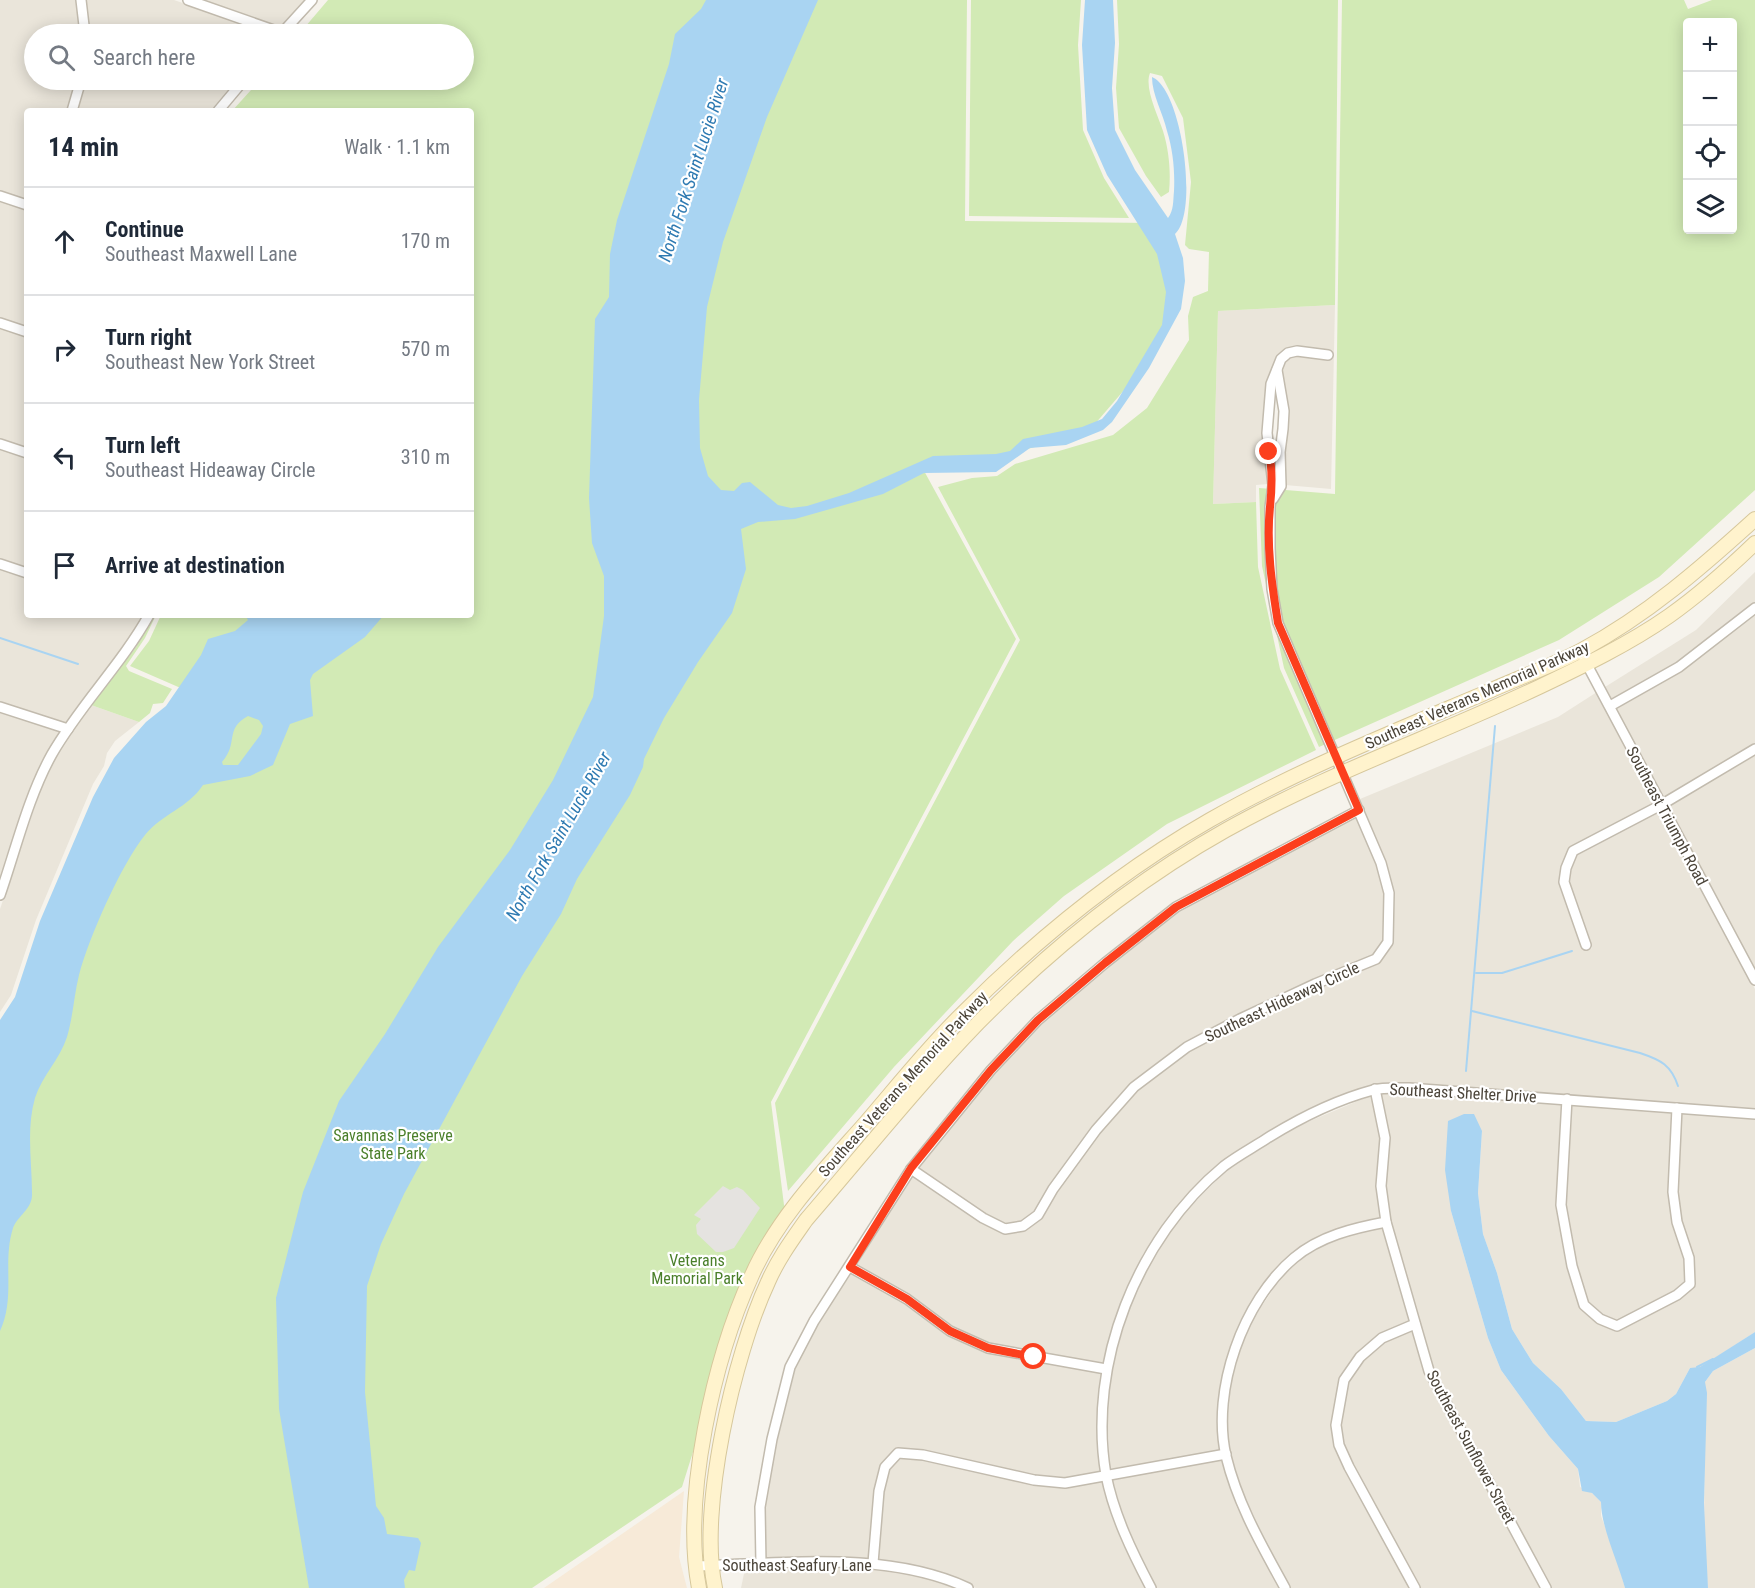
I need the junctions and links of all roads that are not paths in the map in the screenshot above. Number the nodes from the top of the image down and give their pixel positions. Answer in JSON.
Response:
{"nodes":[{"id":1,"x":81,"y":0,"type":"edge"},
{"id":2,"x":188,"y":0,"type":"edge"},
{"id":3,"x":312,"y":0,"type":"edge"},
{"id":4,"x":84,"y":24,"type":"edge"},
{"id":5,"x":254,"y":24,"type":"edge"},
{"id":6,"x":291,"y":24,"type":"edge"},
{"id":7,"x":78,"y":90,"type":"edge"},
{"id":8,"x":236,"y":90,"type":"edge"},
{"id":9,"x":73,"y":108,"type":"edge"},
{"id":10,"x":221,"y":108,"type":"edge"},
{"id":11,"x":0,"y":196,"type":"edge"},
{"id":12,"x":24,"y":204,"type":"edge"},
{"id":13,"x":0,"y":323,"type":"edge"},
{"id":14,"x":24,"y":331,"type":"edge"},
{"id":15,"x":1328,"y":354,"type":"dead end"},
{"id":16,"x":1277,"y":370,"type":"junction"},
{"id":17,"x":1269,"y":424,"type":"junction"},
{"id":18,"x":1283,"y":425,"type":"junction"},
{"id":19,"x":0,"y":444,"type":"edge"},
{"id":20,"x":24,"y":452,"type":"edge"},
{"id":21,"x":1271,"y":501,"type":"junction"},
{"id":22,"x":1755,"y":519,"type":"edge"},
{"id":23,"x":1755,"y":543,"type":"edge"},
{"id":24,"x":0,"y":564,"type":"edge"},
{"id":25,"x":24,"y":572,"type":"edge"},
{"id":26,"x":1755,"y":608,"type":"edge"},
{"id":27,"x":146,"y":618,"type":"edge"},
{"id":28,"x":1581,"y":651,"type":"junction"},
{"id":29,"x":1587,"y":665,"type":"junction"},
{"id":30,"x":1610,"y":706,"type":"junction"},
{"id":31,"x":0,"y":707,"type":"edge"},
{"id":32,"x":68,"y":729,"type":"junction"},
{"id":33,"x":1755,"y":749,"type":"edge"},
{"id":34,"x":1337,"y":757,"type":"junction"},
{"id":35,"x":1344,"y":772,"type":"junction"},
{"id":36,"x":1661,"y":805,"type":"junction"},
{"id":37,"x":1359,"y":810,"type":"junction"},
{"id":38,"x":0,"y":895,"type":"edge"},
{"id":39,"x":1586,"y":945,"type":"dead end"},
{"id":40,"x":1755,"y":980,"type":"edge"},
{"id":41,"x":1375,"y":1089,"type":"junction"},
{"id":42,"x":1567,"y":1099,"type":"junction"},
{"id":43,"x":1677,"y":1108,"type":"junction"},
{"id":44,"x":1755,"y":1114,"type":"edge"},
{"id":45,"x":911,"y":1168,"type":"junction"},
{"id":46,"x":1386,"y":1222,"type":"junction"},
{"id":47,"x":850,"y":1267,"type":"junction"},
{"id":48,"x":1415,"y":1324,"type":"junction"},
{"id":49,"x":1107,"y":1369,"type":"junction"},
{"id":50,"x":1226,"y":1454,"type":"junction"},
{"id":51,"x":1107,"y":1475,"type":"junction"},
{"id":52,"x":873,"y":1563,"type":"junction"},
{"id":53,"x":761,"y":1564,"type":"junction"},
{"id":54,"x":695,"y":1566,"type":"junction"},
{"id":55,"x":710,"y":1566,"type":"junction"},
{"id":56,"x":699,"y":1588,"type":"edge"},
{"id":57,"x":715,"y":1588,"type":"edge"},
{"id":58,"x":968,"y":1588,"type":"edge"},
{"id":59,"x":1151,"y":1588,"type":"edge"},
{"id":60,"x":1285,"y":1588,"type":"edge"},
{"id":61,"x":1415,"y":1588,"type":"edge"},
{"id":62,"x":1546,"y":1588,"type":"edge"}],
"edges":[{"from":1,"to":4,"type":"street"},
{"from":2,"to":5,"type":"street"},
{"from":3,"to":6,"type":"street"},
{"from":7,"to":9,"type":"street"},
{"from":8,"to":10,"type":"street"},
{"from":11,"to":12,"type":"street"},
{"from":13,"to":14,"type":"street"},
{"from":15,"to":16,"type":"street"},
{"from":16,"to":17,"type":"street","name":"Southeast Hideaway Circle"},
{"from":16,"to":18,"type":"street","name":"Southeast Hideaway Circle"},
{"from":17,"to":18,"type":"street"},
{"from":17,"to":21,"type":"street","name":"Southeast Hideaway Circle"},
{"from":18,"to":21,"type":"street","name":"Southeast Hideaway Circle"},
{"from":19,"to":20,"type":"street"},
{"from":21,"to":34,"type":"street","name":"Southeast Hideaway Circle"},
{"from":22,"to":28,"type":"main road","name":"Southeast Veterans Memorial Parkway"},
{"from":23,"to":29,"type":"main road","name":"Southeast Veterans Memorial Parkway"},
{"from":24,"to":25,"type":"street"},
{"from":26,"to":30,"type":"street"},
{"from":27,"to":32,"type":"street"},
{"from":28,"to":29,"type":"street","name":"Southeast Triumph Road"},
{"from":28,"to":34,"type":"main road","name":"Southeast Veterans Memorial Parkway"},
{"from":29,"to":30,"type":"street","name":"Southeast Triumph Road"},
{"from":29,"to":35,"type":"main road","name":"Southeast Veterans Memorial Parkway"},
{"from":30,"to":36,"type":"street","name":"Southeast Triumph Road"},
{"from":31,"to":32,"type":"street"},
{"from":32,"to":38,"type":"street"},
{"from":33,"to":36,"type":"street"},
{"from":34,"to":35,"type":"street","name":"Southeast Hideaway Circle"},
{"from":34,"to":54,"type":"main road","name":"Southeast Veterans Memorial Parkway"},
{"from":35,"to":37,"type":"street","name":"Southeast Hideaway Circle"},
{"from":35,"to":55,"type":"main road","name":"Southeast Veterans Memorial Parkway"},
{"from":36,"to":39,"type":"street"},
{"from":36,"to":40,"type":"street","name":"Southeast Triumph Road"},
{"from":37,"to":45,"type":"street"},
{"from":37,"to":45,"type":"street","name":"Southeast Hideaway Circle"},
{"from":41,"to":42,"type":"street","name":"Southeast Shelter Drive"},
{"from":41,"to":46,"type":"street","name":"Southeast Sunflower Street"},
{"from":41,"to":49,"type":"street","name":"Southeast Shelter Drive"},
{"from":42,"to":43,"type":"street","name":"Southeast Shelter Drive"},
{"from":42,"to":43,"type":"street"},
{"from":43,"to":44,"type":"street","name":"Southeast Shelter Drive"},
{"from":45,"to":47,"type":"street"},
{"from":46,"to":48,"type":"street","name":"Southeast Sunflower Street"},
{"from":46,"to":50,"type":"street"},
{"from":47,"to":49,"type":"street"},
{"from":47,"to":53,"type":"street"},
{"from":48,"to":61,"type":"street"},
{"from":48,"to":62,"type":"street","name":"Southeast Sunflower Street"},
{"from":49,"to":51,"type":"street","name":"Southeast Shelter Drive"},
{"from":50,"to":51,"type":"street"},
{"from":50,"to":60,"type":"street"},
{"from":51,"to":52,"type":"street"},
{"from":51,"to":59,"type":"street","name":"Southeast Shelter Drive"},
{"from":52,"to":53,"type":"street","name":"Southeast Seafury Lane"},
{"from":52,"to":58,"type":"street","name":"Southeast Seafury Lane"},
{"from":53,"to":55,"type":"street","name":"Southeast Seafury Lane"},
{"from":54,"to":55,"type":"street","name":"Southeast Seafury Lane"},
{"from":54,"to":56,"type":"main road","name":"Southeast Veterans Memorial Parkway"},
{"from":55,"to":57,"type":"main road","name":"Southeast Veterans Memorial Parkway"}]}
